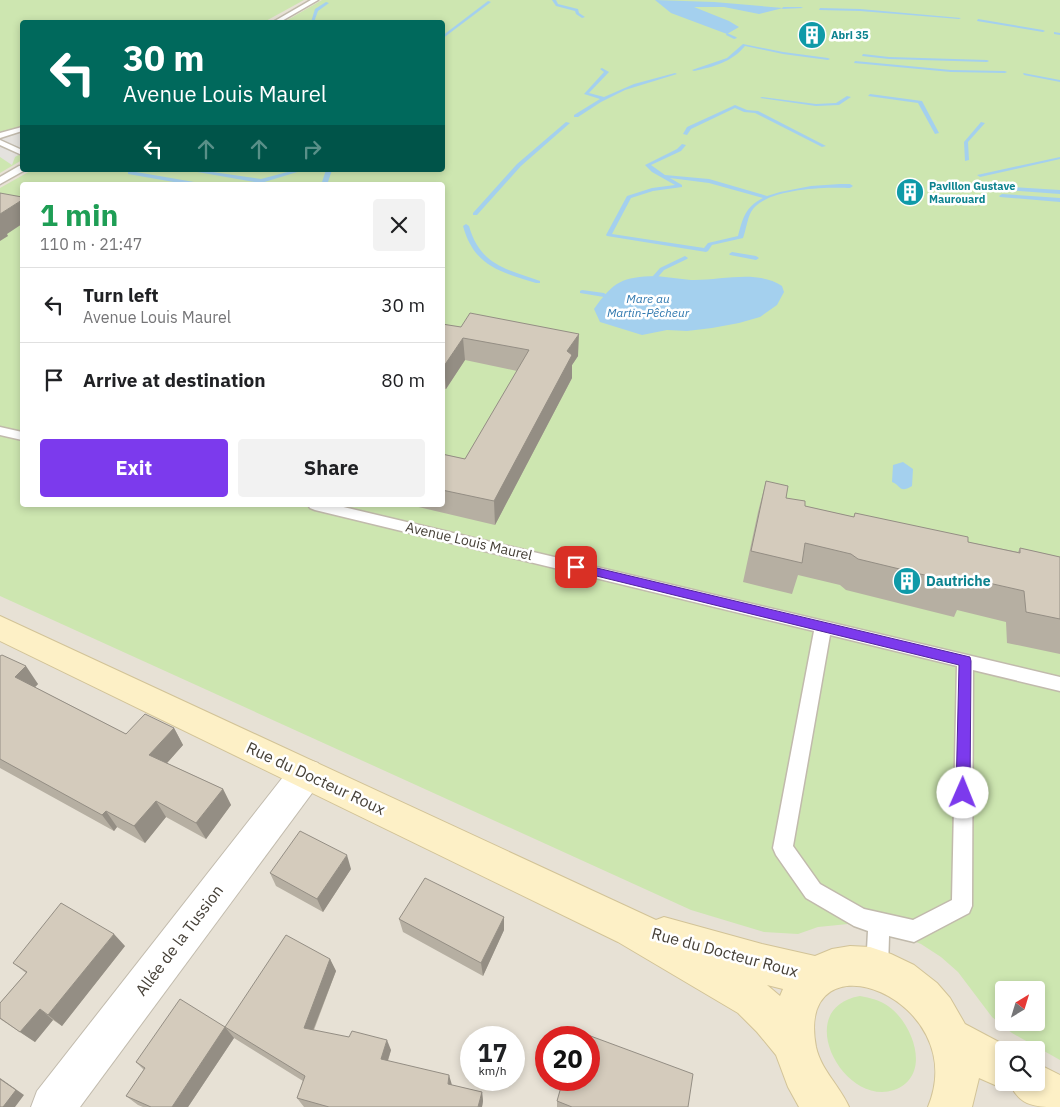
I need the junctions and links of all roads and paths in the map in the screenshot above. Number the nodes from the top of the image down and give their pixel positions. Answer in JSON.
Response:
{"nodes":[{"id":1,"x":315,"y":0,"type":"edge"},
{"id":2,"x":280,"y":20,"type":"edge"},
{"id":3,"x":20,"y":130,"type":"edge"},
{"id":4,"x":0,"y":136,"type":"edge"},
{"id":5,"x":0,"y":142,"type":"edge"},
{"id":6,"x":20,"y":152,"type":"edge"},
{"id":7,"x":20,"y":169,"type":"edge"},
{"id":8,"x":0,"y":181,"type":"edge"},
{"id":9,"x":0,"y":431,"type":"edge"},
{"id":10,"x":20,"y":436,"type":"edge"},
{"id":11,"x":323,"y":507,"type":"edge"},
{"id":12,"x":824,"y":626,"type":"junction"},
{"id":13,"x":0,"y":628,"type":"edge"},
{"id":14,"x":965,"y":661,"type":"junction"},
{"id":15,"x":1060,"y":684,"type":"edge"},
{"id":16,"x":306,"y":774,"type":"junction"},
{"id":17,"x":879,"y":923,"type":"junction"},
{"id":18,"x":632,"y":928,"type":"junction"},
{"id":19,"x":877,"y":968,"type":"junction"},
{"id":20,"x":817,"y":977,"type":"junction"},
{"id":21,"x":950,"y":1039,"type":"junction"},
{"id":22,"x":795,"y":1046,"type":"junction"},
{"id":23,"x":995,"y":1063,"type":"edge"},
{"id":24,"x":1045,"y":1090,"type":"edge"},
{"id":25,"x":1060,"y":1099,"type":"edge"},
{"id":26,"x":53,"y":1107,"type":"edge"},
{"id":27,"x":827,"y":1107,"type":"edge"},
{"id":28,"x":950,"y":1107,"type":"edge"}],
"edges":[{"from":1,"to":2,"type":"lane"},
{"from":3,"to":4,"type":"lane"},
{"from":5,"to":6,"type":"lane"},
{"from":7,"to":8,"type":"lane"},
{"from":9,"to":10,"type":"lane"},
{"from":11,"to":12,"type":"lane","name":"Avenue Louis Maurel"},
{"from":12,"to":14,"type":"lane","name":"Avenue Louis Maurel"},
{"from":12,"to":17,"type":"lane"},
{"from":13,"to":16,"type":"main road","name":"Rue du Docteur Roux"},
{"from":14,"to":15,"type":"lane","name":"Avenue Louis Maurel"},
{"from":14,"to":17,"type":"lane"},
{"from":16,"to":18,"type":"main road","name":"Rue du Docteur Roux"},
{"from":16,"to":26,"type":"street","name":"Allée de la Tussion"},
{"from":17,"to":19,"type":"lane"},
{"from":18,"to":20,"type":"main road","name":"Rue du Docteur Roux"},
{"from":18,"to":22,"type":"main road","name":"Rue du Docteur Roux"},
{"from":19,"to":20,"type":"main road"},
{"from":19,"to":21,"type":"main road"},
{"from":20,"to":22,"type":"main road"},
{"from":21,"to":23,"type":"main road"},
{"from":21,"to":28,"type":"main road"},
{"from":22,"to":27,"type":"main road"},
{"from":24,"to":25,"type":"main road"}]}
